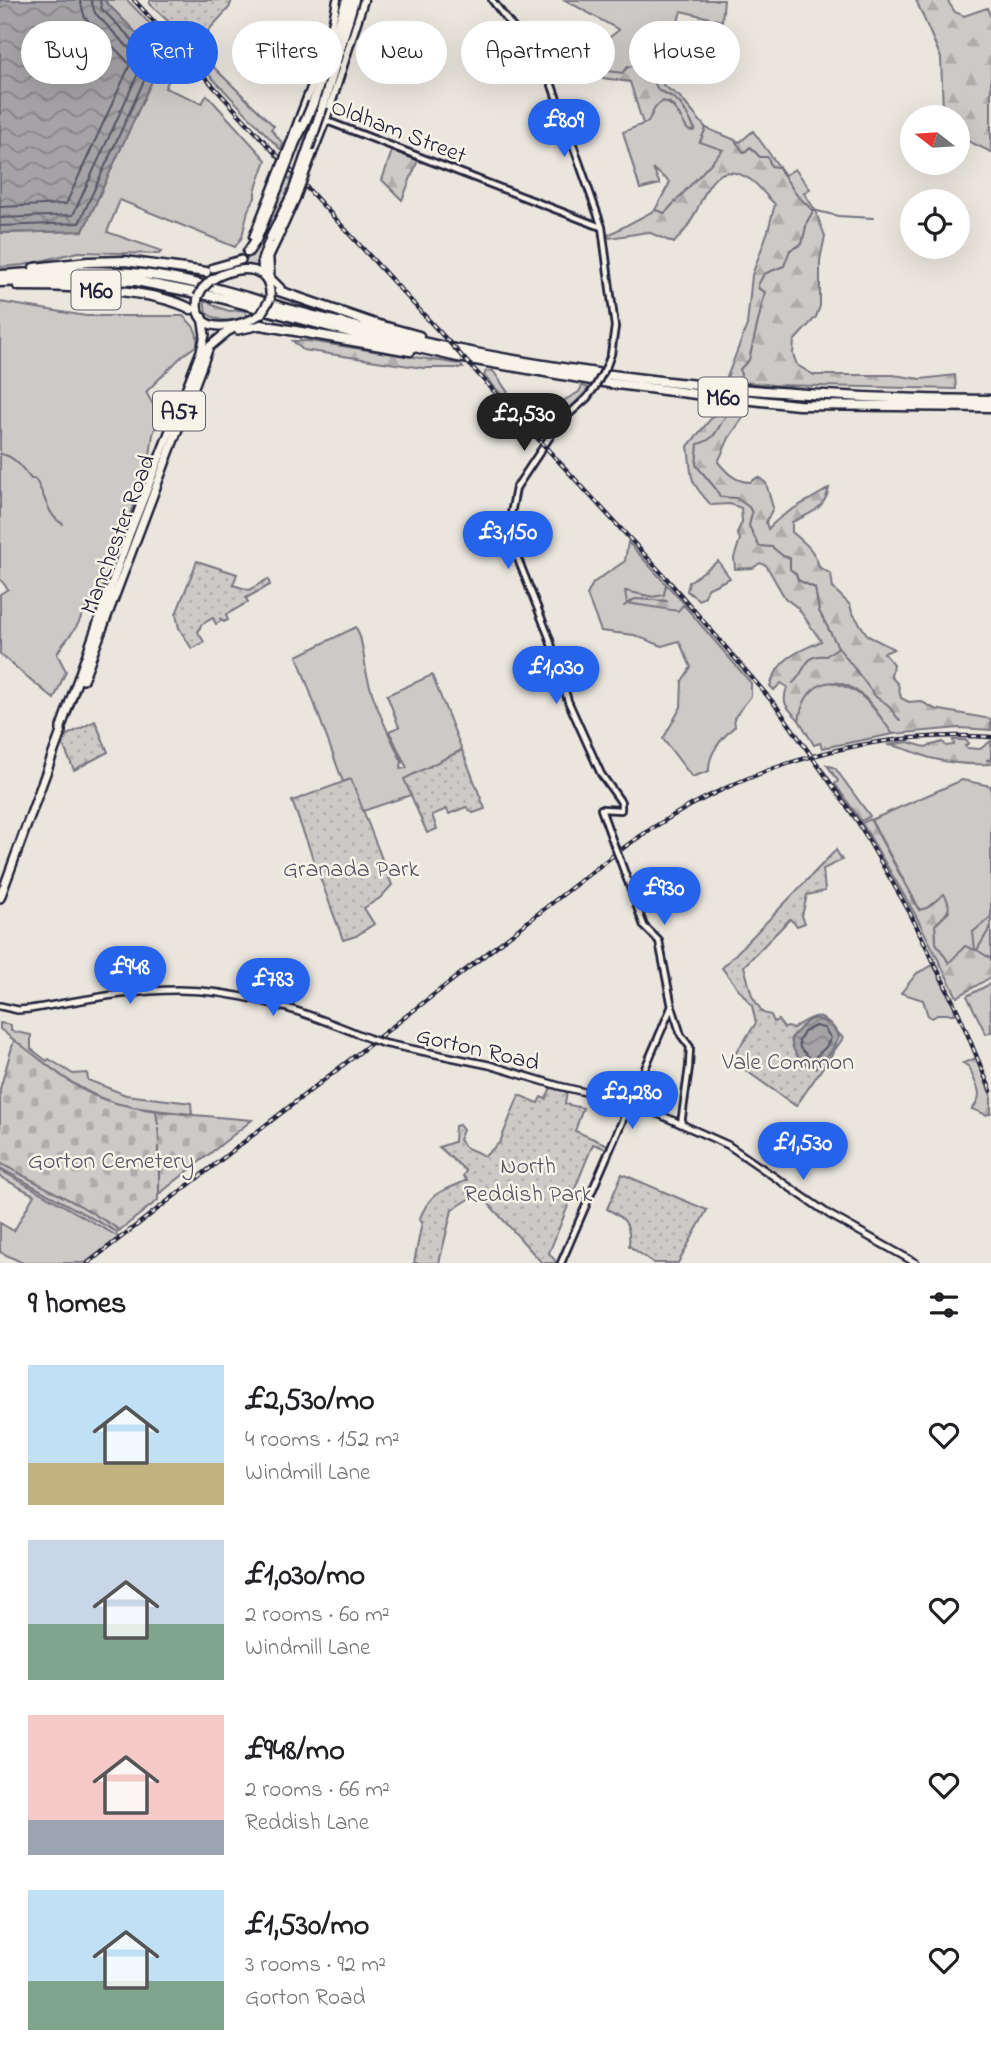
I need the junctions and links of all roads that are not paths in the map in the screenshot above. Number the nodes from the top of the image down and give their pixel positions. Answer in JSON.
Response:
{"nodes":[{"id":1,"x":337,"y":0,"type":"edge"},
{"id":2,"x":347,"y":0,"type":"edge"},
{"id":3,"x":354,"y":0,"type":"edge"},
{"id":4,"x":364,"y":0,"type":"edge"},
{"id":5,"x":492,"y":0,"type":"edge"},
{"id":6,"x":301,"y":111,"type":"junction"},
{"id":7,"x":326,"y":120,"type":"junction"},
{"id":8,"x":275,"y":188,"type":"junction"},
{"id":9,"x":294,"y":196,"type":"junction"},
{"id":10,"x":283,"y":227,"type":"junction"},
{"id":11,"x":602,"y":228,"type":"junction"},
{"id":12,"x":269,"y":242,"type":"junction"},
{"id":13,"x":248,"y":252,"type":"joint"},
{"id":14,"x":269,"y":257,"type":"junction"},
{"id":15,"x":241,"y":260,"type":"junction"},
{"id":16,"x":209,"y":273,"type":"junction"},
{"id":17,"x":223,"y":273,"type":"junction"},
{"id":18,"x":0,"y":274,"type":"edge"},
{"id":19,"x":265,"y":278,"type":"junction"},
{"id":20,"x":0,"y":284,"type":"edge"},
{"id":21,"x":282,"y":291,"type":"junction"},
{"id":22,"x":197,"y":313,"type":"junction"},
{"id":23,"x":261,"y":320,"type":"junction"},
{"id":24,"x":242,"y":324,"type":"junction"},
{"id":25,"x":458,"y":357,"type":"junction"},
{"id":26,"x":495,"y":357,"type":"junction"},
{"id":27,"x":201,"y":369,"type":"junction"},
{"id":28,"x":991,"y":400,"type":"edge"},
{"id":29,"x":991,"y":407,"type":"edge"},
{"id":30,"x":153,"y":493,"type":"junction"},
{"id":31,"x":129,"y":535,"type":"junction"},
{"id":32,"x":61,"y":732,"type":"junction"},
{"id":33,"x":0,"y":898,"type":"edge"},
{"id":34,"x":672,"y":1005,"type":"junction"},
{"id":35,"x":0,"y":1006,"type":"edge"},
{"id":36,"x":667,"y":1018,"type":"junction"},
{"id":37,"x":675,"y":1018,"type":"junction"},
{"id":38,"x":631,"y":1102,"type":"junction"},
{"id":39,"x":678,"y":1123,"type":"junction"},
{"id":40,"x":561,"y":1263,"type":"edge"},
{"id":41,"x":916,"y":1263,"type":"edge"}],
"edges":[{"from":1,"to":6,"type":"main road"},
{"from":2,"to":8,"type":"highway","bridge":true},
{"from":3,"to":9,"type":"highway","bridge":true},
{"from":4,"to":7,"type":"main road"},
{"from":5,"to":11,"type":"street"},
{"from":6,"to":7,"type":"street","name":"Oldham Street"},
{"from":6,"to":8,"type":"main road","bridge":true},
{"from":7,"to":9,"type":"main road","bridge":true},
{"from":7,"to":11,"type":"street","name":"Oldham Street"},
{"from":8,"to":13,"type":"highway"},
{"from":9,"to":10,"type":"main road"},
{"from":9,"to":12,"type":"highway"},
{"from":10,"to":12,"type":"main road"},
{"from":10,"to":14,"type":"main road"},
{"from":11,"to":34,"type":"street","bridge":true},
{"from":12,"to":14,"type":"highway"},
{"from":12,"to":19,"type":"highway"},
{"from":13,"to":15,"type":"highway"},
{"from":14,"to":21,"type":"highway"},
{"from":15,"to":16,"type":"highway"},
{"from":15,"to":17,"type":"highway"},
{"from":16,"to":17,"type":"highway"},
{"from":16,"to":18,"type":"highway","number":"M60"},
{"from":16,"to":22,"type":"highway","bridge":true},
{"from":17,"to":19,"type":"highway"},
{"from":18,"to":26,"type":"highway","number":"M60"},
{"from":19,"to":21,"type":"highway"},
{"from":19,"to":23,"type":"highway","bridge":true},
{"from":20,"to":22,"type":"highway","number":"M60"},
{"from":20,"to":25,"type":"highway","number":"M60"},
{"from":21,"to":26,"type":"highway","number":"M60"},
{"from":22,"to":24,"type":"highway"},
{"from":22,"to":31,"type":"highway","name":"Manchester Road","number":"A57"},
{"from":23,"to":24,"type":"highway"},
{"from":23,"to":25,"type":"highway","number":"M60"},
{"from":23,"to":27,"type":"highway"},
{"from":24,"to":27,"type":"highway","name":"Manchester Road","number":"A57"},
{"from":25,"to":29,"type":"highway","number":"M60"},
{"from":26,"to":28,"type":"highway","number":"M60"},
{"from":27,"to":30,"type":"highway","name":"Manchester Road","number":"A57"},
{"from":30,"to":31,"type":"highway","number":"A57"},
{"from":30,"to":32,"type":"highway","name":"Manchester Road","number":"A57"},
{"from":31,"to":32,"type":"highway","name":"Manchester Road","number":"A57"},
{"from":32,"to":33,"type":"highway","name":"Manchester Road","number":"A57"},
{"from":34,"to":36,"type":"street"},
{"from":34,"to":37,"type":"street"},
{"from":35,"to":38,"type":"main road","name":"Gorton Road","bridge":true},
{"from":36,"to":37,"type":"street"},
{"from":36,"to":38,"type":"street"},
{"from":37,"to":39,"type":"street"},
{"from":38,"to":39,"type":"main road","name":"Gorton Road"},
{"from":38,"to":40,"type":"street"},
{"from":39,"to":41,"type":"main road","name":"Gorton Road"}]}
